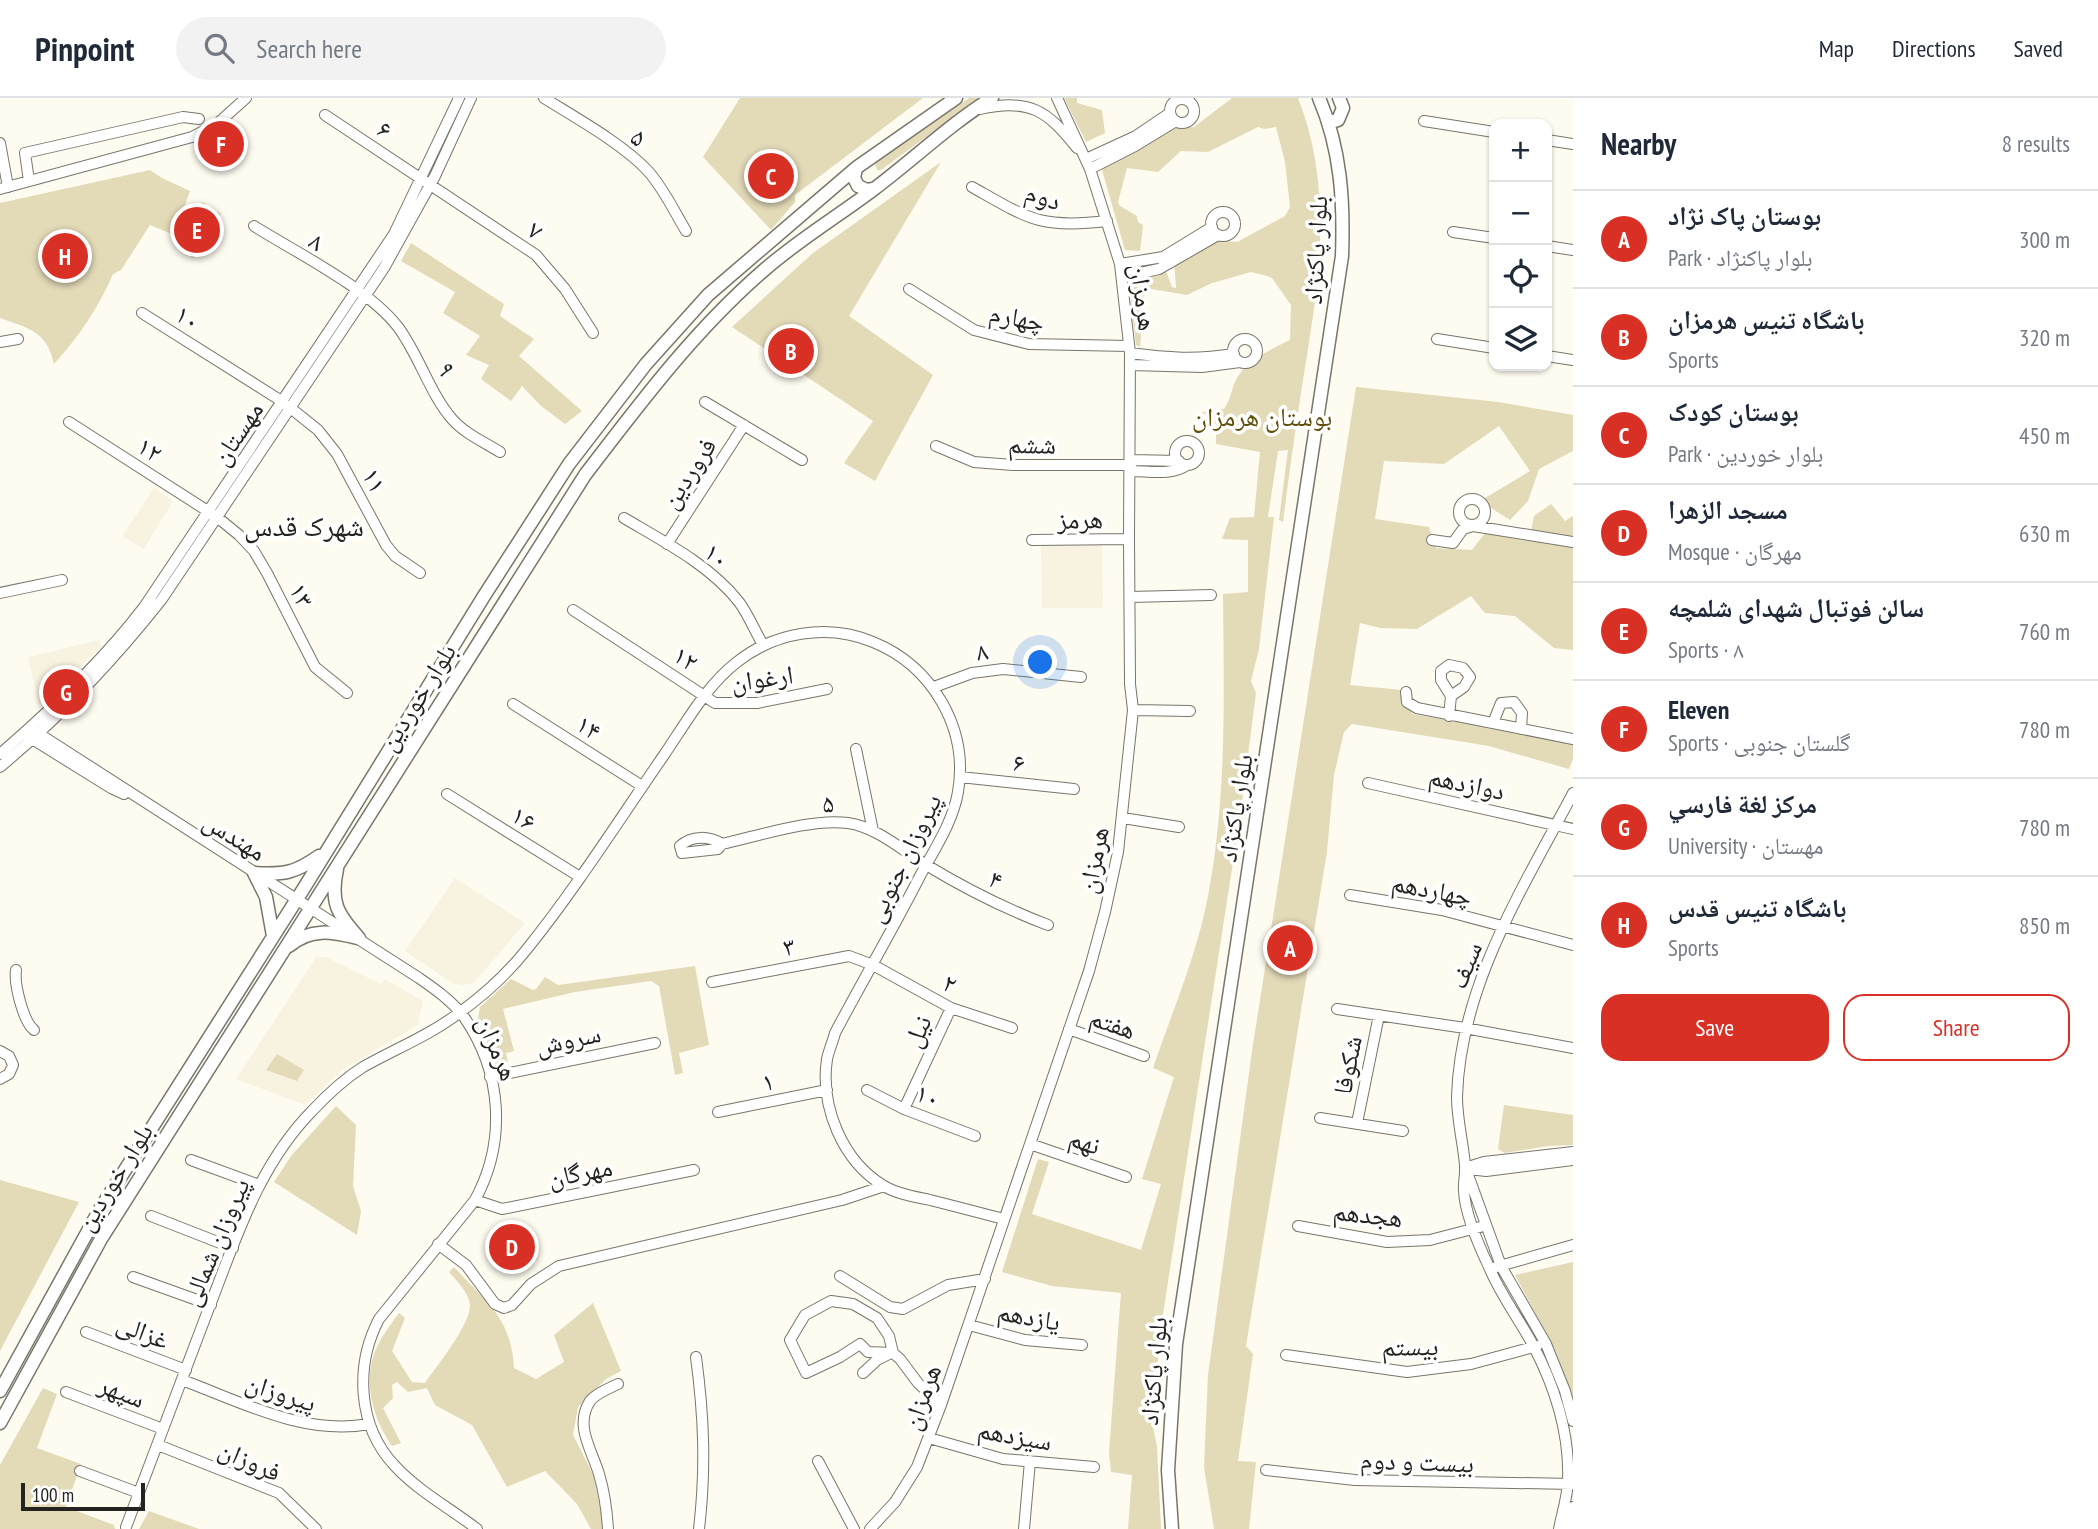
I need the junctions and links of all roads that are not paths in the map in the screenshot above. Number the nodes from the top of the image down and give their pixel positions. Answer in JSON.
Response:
{"nodes":[{"id":1,"x":246,"y":98,"type":"edge"},
{"id":2,"x":459,"y":98,"type":"edge"},
{"id":3,"x":471,"y":98,"type":"edge"},
{"id":4,"x":544,"y":98,"type":"edge"},
{"id":5,"x":956,"y":98,"type":"edge"},
{"id":6,"x":992,"y":98,"type":"edge"},
{"id":7,"x":1058,"y":98,"type":"edge"},
{"id":8,"x":1319,"y":98,"type":"edge"},
{"id":9,"x":1341,"y":103,"type":"edge"},
{"id":10,"x":971,"y":111,"type":"junction"},
{"id":11,"x":325,"y":115,"type":"dead end"},
{"id":12,"x":1173,"y":117,"type":"dead end"},
{"id":13,"x":199,"y":118,"type":"dead end"},
{"id":14,"x":1328,"y":119,"type":"junction"},
{"id":15,"x":1424,"y":121,"type":"dead end"},
{"id":16,"x":1489,"y":131,"type":"edge"},
{"id":17,"x":1552,"y":141,"type":"edge"},
{"id":18,"x":0,"y":143,"type":"edge"},
{"id":19,"x":1573,"y":144,"type":"edge"},
{"id":20,"x":1088,"y":164,"type":"junction"},
{"id":21,"x":856,"y":168,"type":"junction"},
{"id":22,"x":29,"y":181,"type":"junction"},
{"id":23,"x":427,"y":181,"type":"junction"},
{"id":24,"x":972,"y":187,"type":"dead end"},
{"id":25,"x":4,"y":188,"type":"edge"},
{"id":26,"x":873,"y":189,"type":"junction"},
{"id":27,"x":1107,"y":222,"type":"junction"},
{"id":28,"x":254,"y":226,"type":"dead end"},
{"id":29,"x":686,"y":231,"type":"dead end"},
{"id":30,"x":1215,"y":231,"type":"dead end"},
{"id":31,"x":1453,"y":232,"type":"dead end"},
{"id":32,"x":1489,"y":237,"type":"edge"},
{"id":33,"x":1552,"y":247,"type":"edge"},
{"id":34,"x":1573,"y":250,"type":"edge"},
{"id":35,"x":1165,"y":261,"type":"junction"},
{"id":36,"x":1120,"y":264,"type":"junction"},
{"id":37,"x":1122,"y":277,"type":"junction"},
{"id":38,"x":909,"y":289,"type":"dead end"},
{"id":39,"x":361,"y":294,"type":"junction"},
{"id":40,"x":142,"y":313,"type":"dead end"},
{"id":41,"x":593,"y":333,"type":"dead end"},
{"id":42,"x":18,"y":339,"type":"dead end"},
{"id":43,"x":1437,"y":339,"type":"dead end"},
{"id":44,"x":0,"y":342,"type":"edge"},
{"id":45,"x":1489,"y":347,"type":"edge"},
{"id":46,"x":1130,"y":350,"type":"junction"},
{"id":47,"x":1552,"y":357,"type":"edge"},
{"id":48,"x":1237,"y":358,"type":"dead end"},
{"id":49,"x":1573,"y":360,"type":"edge"},
{"id":50,"x":1182,"y":364,"type":"junction"},
{"id":51,"x":1130,"y":365,"type":"junction"},
{"id":52,"x":705,"y":402,"type":"dead end"},
{"id":53,"x":286,"y":405,"type":"junction"},
{"id":54,"x":69,"y":422,"type":"dead end"},
{"id":55,"x":744,"y":425,"type":"junction"},
{"id":56,"x":936,"y":446,"type":"dead end"},
{"id":57,"x":500,"y":452,"type":"dead end"},
{"id":58,"x":802,"y":460,"type":"dead end"},
{"id":59,"x":1183,"y":463,"type":"dead end"},
{"id":60,"x":1131,"y":465,"type":"junction"},
{"id":61,"x":213,"y":514,"type":"junction"},
{"id":62,"x":624,"y":518,"type":"dead end"},
{"id":63,"x":1129,"y":539,"type":"junction"},
{"id":64,"x":1032,"y":540,"type":"dead end"},
{"id":65,"x":1432,"y":540,"type":"dead end"},
{"id":66,"x":1573,"y":542,"type":"edge"},
{"id":67,"x":667,"y":544,"type":"junction"},
{"id":68,"x":420,"y":573,"type":"dead end"},
{"id":69,"x":62,"y":580,"type":"dead end"},
{"id":70,"x":0,"y":593,"type":"edge"},
{"id":71,"x":1211,"y":595,"type":"dead end"},
{"id":72,"x":1130,"y":597,"type":"junction"},
{"id":73,"x":573,"y":610,"type":"dead end"},
{"id":74,"x":763,"y":645,"type":"junction"},
{"id":75,"x":1081,"y":677,"type":"dead end"},
{"id":76,"x":934,"y":688,"type":"junction"},
{"id":77,"x":827,"y":689,"type":"dead end"},
{"id":78,"x":1406,"y":692,"type":"dead end"},
{"id":79,"x":346,"y":694,"type":"dead end"},
{"id":80,"x":705,"y":696,"type":"junction"},
{"id":81,"x":1451,"y":696,"type":"dead end"},
{"id":82,"x":513,"y":704,"type":"dead end"},
{"id":83,"x":1133,"y":710,"type":"junction"},
{"id":84,"x":1190,"y":712,"type":"dead end"},
{"id":85,"x":1449,"y":716,"type":"junction"},
{"id":86,"x":1493,"y":723,"type":"junction"},
{"id":87,"x":1521,"y":729,"type":"junction"},
{"id":88,"x":32,"y":734,"type":"junction"},
{"id":89,"x":1573,"y":739,"type":"edge"},
{"id":90,"x":856,"y":748,"type":"dead end"},
{"id":91,"x":0,"y":754,"type":"edge"},
{"id":92,"x":0,"y":767,"type":"edge"},
{"id":93,"x":960,"y":777,"type":"junction"},
{"id":94,"x":1368,"y":783,"type":"dead end"},
{"id":95,"x":642,"y":786,"type":"junction"},
{"id":96,"x":1074,"y":789,"type":"dead end"},
{"id":97,"x":1573,"y":793,"type":"edge"},
{"id":98,"x":447,"y":794,"type":"dead end"},
{"id":99,"x":1123,"y":818,"type":"junction"},
{"id":100,"x":1557,"y":824,"type":"junction"},
{"id":101,"x":1179,"y":827,"type":"dead end"},
{"id":102,"x":1573,"y":829,"type":"edge"},
{"id":103,"x":873,"y":831,"type":"junction"},
{"id":104,"x":722,"y":844,"type":"dead end"},
{"id":105,"x":326,"y":852,"type":"junction"},
{"id":106,"x":340,"y":860,"type":"junction"},
{"id":107,"x":926,"y":865,"type":"junction"},
{"id":108,"x":254,"y":873,"type":"junction"},
{"id":109,"x":580,"y":877,"type":"junction"},
{"id":110,"x":1350,"y":895,"type":"dead end"},
{"id":111,"x":296,"y":900,"type":"junction"},
{"id":112,"x":310,"y":909,"type":"junction"},
{"id":113,"x":1048,"y":925,"type":"dead end"},
{"id":114,"x":1504,"y":926,"type":"junction"},
{"id":115,"x":273,"y":936,"type":"junction"},
{"id":116,"x":359,"y":938,"type":"junction"},
{"id":117,"x":1573,"y":944,"type":"edge"},
{"id":118,"x":281,"y":953,"type":"junction"},
{"id":119,"x":873,"y":965,"type":"junction"},
{"id":120,"x":16,"y":970,"type":"dead end"},
{"id":121,"x":712,"y":982,"type":"dead end"},
{"id":122,"x":951,"y":1008,"type":"junction"},
{"id":123,"x":1337,"y":1009,"type":"dead end"},
{"id":124,"x":460,"y":1013,"type":"junction"},
{"id":125,"x":1379,"y":1015,"type":"junction"},
{"id":126,"x":1012,"y":1028,"type":"dead end"},
{"id":127,"x":1465,"y":1028,"type":"junction"},
{"id":128,"x":1069,"y":1029,"type":"junction"},
{"id":129,"x":34,"y":1030,"type":"dead end"},
{"id":130,"x":655,"y":1043,"type":"dead end"},
{"id":131,"x":1573,"y":1048,"type":"edge"},
{"id":132,"x":0,"y":1051,"type":"edge"},
{"id":133,"x":1143,"y":1056,"type":"dead end"},
{"id":134,"x":490,"y":1077,"type":"junction"},
{"id":135,"x":0,"y":1079,"type":"edge"},
{"id":136,"x":827,"y":1090,"type":"junction"},
{"id":137,"x":867,"y":1090,"type":"dead end"},
{"id":138,"x":904,"y":1109,"type":"junction"},
{"id":139,"x":718,"y":1112,"type":"dead end"},
{"id":140,"x":1320,"y":1118,"type":"dead end"},
{"id":141,"x":1357,"y":1123,"type":"junction"},
{"id":142,"x":1403,"y":1130,"type":"dead end"},
{"id":143,"x":975,"y":1136,"type":"dead end"},
{"id":144,"x":1030,"y":1144,"type":"junction"},
{"id":145,"x":1573,"y":1152,"type":"edge"},
{"id":146,"x":191,"y":1160,"type":"dead end"},
{"id":147,"x":1573,"y":1160,"type":"edge"},
{"id":148,"x":1465,"y":1168,"type":"junction"},
{"id":149,"x":694,"y":1170,"type":"dead end"},
{"id":150,"x":1126,"y":1177,"type":"dead end"},
{"id":151,"x":259,"y":1185,"type":"junction"},
{"id":152,"x":884,"y":1186,"type":"junction"},
{"id":153,"x":475,"y":1200,"type":"junction"},
{"id":154,"x":151,"y":1216,"type":"dead end"},
{"id":155,"x":1004,"y":1219,"type":"junction"},
{"id":156,"x":1298,"y":1226,"type":"dead end"},
{"id":157,"x":1486,"y":1226,"type":"junction"},
{"id":158,"x":1474,"y":1229,"type":"junction"},
{"id":159,"x":438,"y":1244,"type":"junction"},
{"id":160,"x":1573,"y":1245,"type":"edge"},
{"id":161,"x":233,"y":1248,"type":"junction"},
{"id":162,"x":1501,"y":1266,"type":"junction"},
{"id":163,"x":1490,"y":1269,"type":"junction"},
{"id":164,"x":840,"y":1276,"type":"dead end"},
{"id":165,"x":133,"y":1277,"type":"dead end"},
{"id":166,"x":985,"y":1279,"type":"junction"},
{"id":167,"x":211,"y":1305,"type":"junction"},
{"id":168,"x":969,"y":1325,"type":"junction"},
{"id":169,"x":86,"y":1332,"type":"dead end"},
{"id":170,"x":1546,"y":1344,"type":"junction"},
{"id":171,"x":1082,"y":1345,"type":"dead end"},
{"id":172,"x":1534,"y":1347,"type":"junction"},
{"id":173,"x":893,"y":1353,"type":"junction"},
{"id":174,"x":1286,"y":1355,"type":"dead end"},
{"id":175,"x":696,"y":1357,"type":"dead end"},
{"id":176,"x":863,"y":1373,"type":"dead end"},
{"id":177,"x":184,"y":1375,"type":"junction"},
{"id":178,"x":618,"y":1384,"type":"dead end"},
{"id":179,"x":0,"y":1391,"type":"edge"},
{"id":180,"x":66,"y":1392,"type":"dead end"},
{"id":181,"x":941,"y":1405,"type":"junction"},
{"id":182,"x":1573,"y":1421,"type":"edge"},
{"id":183,"x":0,"y":1423,"type":"edge"},
{"id":184,"x":369,"y":1424,"type":"junction"},
{"id":185,"x":163,"y":1429,"type":"junction"},
{"id":186,"x":929,"y":1438,"type":"junction"},
{"id":187,"x":158,"y":1445,"type":"junction"},
{"id":188,"x":818,"y":1461,"type":"dead end"},
{"id":189,"x":1030,"y":1461,"type":"junction"},
{"id":190,"x":1094,"y":1467,"type":"dead end"},
{"id":191,"x":1266,"y":1470,"type":"dead end"},
{"id":192,"x":80,"y":1471,"type":"dead end"},
{"id":193,"x":1570,"y":1484,"type":"edge"},
{"id":194,"x":139,"y":1493,"type":"junction"},
{"id":195,"x":1573,"y":1507,"type":"edge"},
{"id":196,"x":126,"y":1527,"type":"dead end"},
{"id":197,"x":316,"y":1529,"type":"edge"},
{"id":198,"x":477,"y":1529,"type":"edge"},
{"id":199,"x":608,"y":1529,"type":"edge"},
{"id":200,"x":699,"y":1529,"type":"edge"},
{"id":201,"x":855,"y":1529,"type":"edge"},
{"id":202,"x":870,"y":1529,"type":"edge"},
{"id":203,"x":1024,"y":1529,"type":"edge"},
{"id":204,"x":1172,"y":1529,"type":"edge"},
{"id":205,"x":1559,"y":1529,"type":"edge"},
{"id":206,"x":1569,"y":1529,"type":"edge"}],
"edges":[{"from":1,"to":22,"type":"street"},
{"from":2,"to":23,"type":"street"},
{"from":3,"to":23,"type":"street"},
{"from":4,"to":29,"type":"street","name":"۵"},
{"from":5,"to":21,"type":"main road","name":"بلوار خوردین"},
{"from":6,"to":10,"type":"main road","name":"بلوار خوردین"},
{"from":7,"to":20,"type":"street","name":"هرمزان"},
{"from":8,"to":14,"type":"main road","name":"بلوار پاکنژاد"},
{"from":9,"to":14,"type":"main road"},
{"from":10,"to":20,"type":"street","name":"هرمزان"},
{"from":10,"to":26,"type":"main road","name":"بلوار خوردین"},
{"from":11,"to":23,"type":"street","name":"۶"},
{"from":12,"to":20,"type":"street"},
{"from":13,"to":22,"type":"street"},
{"from":14,"to":204,"type":"main road","name":"بلوار پاکنژاد"},
{"from":15,"to":16,"type":"street"},
{"from":17,"to":19,"type":"street"},
{"from":18,"to":25,"type":"street"},
{"from":20,"to":27,"type":"street","name":"هرمزان"},
{"from":21,"to":26,"type":"main road"},
{"from":21,"to":105,"type":"main road","name":"بلوار خوردین"},
{"from":22,"to":25,"type":"street"},
{"from":23,"to":39,"type":"street","name":"مهستان"},
{"from":23,"to":41,"type":"street","name":"۷"},
{"from":24,"to":27,"type":"street","name":"دوم"},
{"from":26,"to":106,"type":"main road","name":"بلوار خوردین"},
{"from":27,"to":36,"type":"street","name":"هرمزان"},
{"from":28,"to":39,"type":"street","name":"۸"},
{"from":30,"to":35,"type":"street"},
{"from":31,"to":32,"type":"street"},
{"from":33,"to":34,"type":"street"},
{"from":35,"to":36,"type":"street"},
{"from":35,"to":37,"type":"street"},
{"from":36,"to":37,"type":"street","name":"هرمزان"},
{"from":37,"to":46,"type":"street","name":"هرمزان"},
{"from":38,"to":46,"type":"street","name":"چهارم"},
{"from":39,"to":53,"type":"street","name":"مهستان"},
{"from":39,"to":57,"type":"street","name":"۹"},
{"from":40,"to":53,"type":"street","name":"۱۰"},
{"from":42,"to":44,"type":"street"},
{"from":43,"to":45,"type":"street"},
{"from":46,"to":50,"type":"street","name":"چهارم"},
{"from":46,"to":51,"type":"street","name":"هرمزان"},
{"from":47,"to":49,"type":"street"},
{"from":48,"to":50,"type":"street"},
{"from":50,"to":51,"type":"street"},
{"from":51,"to":60,"type":"street","name":"هرمزان"},
{"from":52,"to":55,"type":"street"},
{"from":53,"to":61,"type":"street","name":"مهستان"},
{"from":53,"to":68,"type":"street","name":"۱۱"},
{"from":54,"to":61,"type":"street","name":"۱۲"},
{"from":55,"to":58,"type":"street"},
{"from":55,"to":67,"type":"street","name":"فروردین"},
{"from":56,"to":60,"type":"street","name":"ششم"},
{"from":59,"to":60,"type":"street","name":"ششم"},
{"from":60,"to":63,"type":"street","name":"هرمزان"},
{"from":61,"to":79,"type":"street","name":"۱۳"},
{"from":61,"to":88,"type":"street","name":"مهستان"},
{"from":62,"to":67,"type":"street","name":"۱۰"},
{"from":63,"to":64,"type":"street","name":"هرمز"},
{"from":63,"to":72,"type":"street","name":"هرمزان"},
{"from":65,"to":66,"type":"street"},
{"from":67,"to":74,"type":"street","name":"۱۰"},
{"from":69,"to":70,"type":"street"},
{"from":71,"to":72,"type":"street"},
{"from":72,"to":83,"type":"street","name":"هرمزان"},
{"from":73,"to":80,"type":"street","name":"۱۲"},
{"from":74,"to":76,"type":"street","name":"پیروزان جنوبی"},
{"from":74,"to":80,"type":"street","name":"پیروزان جنوبی"},
{"from":75,"to":76,"type":"street","name":"۸"},
{"from":76,"to":93,"type":"street","name":"پیروزان جنوبی"},
{"from":77,"to":80,"type":"street","name":"ارغوان"},
{"from":78,"to":85,"type":"street"},
{"from":80,"to":95,"type":"street","name":"پیروزان جنوبی"},
{"from":81,"to":85,"type":"street"},
{"from":82,"to":95,"type":"street","name":"۱۴"},
{"from":83,"to":84,"type":"street"},
{"from":83,"to":99,"type":"street","name":"هرمزان"},
{"from":85,"to":86,"type":"street"},
{"from":86,"to":87,"type":"street"},
{"from":86,"to":87,"type":"street"},
{"from":87,"to":89,"type":"street"},
{"from":88,"to":91,"type":"street"},
{"from":88,"to":92,"type":"street"},
{"from":88,"to":108,"type":"street","name":"مهندس"},
{"from":90,"to":103,"type":"street"},
{"from":93,"to":96,"type":"street","name":"۶"},
{"from":93,"to":107,"type":"street","name":"پیروزان جنوبی"},
{"from":94,"to":100,"type":"street","name":"دوازدهم"},
{"from":95,"to":109,"type":"street","name":"پیروزان جنوبی"},
{"from":97,"to":100,"type":"street","name":"سیف"},
{"from":98,"to":109,"type":"street","name":"۱۶"},
{"from":99,"to":101,"type":"street"},
{"from":99,"to":128,"type":"street","name":"هرمزان"},
{"from":100,"to":102,"type":"street"},
{"from":100,"to":114,"type":"street","name":"سیف"},
{"from":103,"to":104,"type":"street","name":"۵"},
{"from":103,"to":107,"type":"street","name":"۵"},
{"from":105,"to":108,"type":"main road"},
{"from":105,"to":111,"type":"main road","name":"بلوار خوردین"},
{"from":106,"to":112,"type":"main road","name":"بلوار خوردین"},
{"from":106,"to":116,"type":"main road"},
{"from":107,"to":113,"type":"street","name":"۴"},
{"from":107,"to":119,"type":"street","name":"پیروزان جنوبی"},
{"from":108,"to":111,"type":"street","name":"مهندس"},
{"from":108,"to":115,"type":"main road"},
{"from":109,"to":124,"type":"street","name":"پیروزان جنوبی"},
{"from":110,"to":114,"type":"street","name":"چهاردهم"},
{"from":111,"to":112,"type":"street","name":"مهندس"},
{"from":111,"to":115,"type":"main road","name":"بلوار خوردین"},
{"from":112,"to":116,"type":"street","name":"هرمزان"},
{"from":112,"to":118,"type":"main road","name":"بلوار خوردین"},
{"from":114,"to":117,"type":"street"},
{"from":114,"to":127,"type":"street","name":"سیف"},
{"from":115,"to":179,"type":"main road","name":"بلوار خوردین"},
{"from":116,"to":118,"type":"main road"},
{"from":116,"to":124,"type":"street","name":"هرمزان"},
{"from":118,"to":183,"type":"main road","name":"بلوار خوردین"},
{"from":119,"to":121,"type":"street","name":"۳"},
{"from":119,"to":122,"type":"street","name":"۲"},
{"from":119,"to":136,"type":"street","name":"پیروزان جنوبی"},
{"from":120,"to":129,"type":"street"},
{"from":122,"to":126,"type":"street","name":"۲"},
{"from":122,"to":138,"type":"street","name":"نیل"},
{"from":123,"to":125,"type":"street"},
{"from":124,"to":134,"type":"street","name":"هرمزان"},
{"from":124,"to":151,"type":"street","name":"پیروزان شمالی"},
{"from":125,"to":127,"type":"street"},
{"from":125,"to":141,"type":"street","name":"شکوفا"},
{"from":127,"to":131,"type":"street"},
{"from":127,"to":148,"type":"street","name":"سیف"},
{"from":128,"to":133,"type":"street","name":"هفتم"},
{"from":128,"to":144,"type":"street","name":"هرمزان"},
{"from":130,"to":134,"type":"street","name":"سروش"},
{"from":132,"to":135,"type":"street"},
{"from":134,"to":153,"type":"street","name":"هرمزان"},
{"from":136,"to":139,"type":"street","name":"۱"},
{"from":136,"to":152,"type":"street","name":"پیروزان جنوبی"},
{"from":137,"to":138,"type":"street","name":"۱۰"},
{"from":138,"to":143,"type":"street","name":"۱۰"},
{"from":140,"to":141,"type":"street"},
{"from":141,"to":142,"type":"street"},
{"from":144,"to":150,"type":"street","name":"نهم"},
{"from":144,"to":155,"type":"street","name":"هرمزان"},
{"from":145,"to":148,"type":"street"},
{"from":146,"to":151,"type":"street"},
{"from":147,"to":148,"type":"street"},
{"from":148,"to":157,"type":"street","name":"سیف"},
{"from":148,"to":158,"type":"street","name":"سیف"},
{"from":149,"to":153,"type":"street","name":"مهرگان"},
{"from":151,"to":161,"type":"street","name":"پیروزان شمالی"},
{"from":152,"to":155,"type":"street","name":"پیروزان جنوبی"},
{"from":152,"to":159,"type":"street"},
{"from":153,"to":159,"type":"street","name":"هرمزان"},
{"from":154,"to":161,"type":"street"},
{"from":155,"to":166,"type":"street","name":"هرمزان"},
{"from":156,"to":158,"type":"street","name":"هجدهم"},
{"from":157,"to":158,"type":"street","name":"هجدهم"},
{"from":157,"to":162,"type":"street","name":"سیف"},
{"from":158,"to":163,"type":"street","name":"سیف"},
{"from":159,"to":184,"type":"street","name":"هرمزان"},
{"from":160,"to":162,"type":"street"},
{"from":161,"to":167,"type":"street","name":"پیروزان شمالی"},
{"from":162,"to":163,"type":"street"},
{"from":162,"to":170,"type":"street","name":"سیف"},
{"from":163,"to":172,"type":"street","name":"سیف"},
{"from":164,"to":166,"type":"street"},
{"from":165,"to":167,"type":"street"},
{"from":166,"to":168,"type":"street","name":"هرمزان"},
{"from":167,"to":177,"type":"street","name":"پیروزان شمالی"},
{"from":168,"to":171,"type":"street","name":"یازدهم"},
{"from":168,"to":181,"type":"street","name":"هرمزان"},
{"from":169,"to":177,"type":"street","name":"غزالی"},
{"from":170,"to":172,"type":"street","name":"بیستم"},
{"from":170,"to":182,"type":"street","name":"سیف"},
{"from":172,"to":174,"type":"street","name":"بیستم"},
{"from":172,"to":193,"type":"street","name":"سیف"},
{"from":173,"to":173,"type":"street"},
{"from":173,"to":176,"type":"street"},
{"from":173,"to":181,"type":"street"},
{"from":175,"to":200,"type":"street"},
{"from":177,"to":184,"type":"street","name":"پیروزان"},
{"from":177,"to":185,"type":"street","name":"پیروزان شمالی"},
{"from":178,"to":199,"type":"street"},
{"from":180,"to":185,"type":"street","name":"سپهر"},
{"from":181,"to":186,"type":"street","name":"هرمزان"},
{"from":184,"to":198,"type":"street","name":"هرمزان"},
{"from":185,"to":187,"type":"street","name":"پیروزان شمالی"},
{"from":186,"to":189,"type":"street","name":"سیزدهم"},
{"from":186,"to":202,"type":"street","name":"هرمزان"},
{"from":187,"to":194,"type":"street","name":"پیروزان شمالی"},
{"from":187,"to":197,"type":"street","name":"فروزان"},
{"from":188,"to":201,"type":"street"},
{"from":189,"to":190,"type":"street","name":"سیزدهم"},
{"from":189,"to":203,"type":"street"},
{"from":191,"to":193,"type":"street","name":"بیست و دوم"},
{"from":192,"to":194,"type":"street"},
{"from":193,"to":205,"type":"street","name":"سیف"},
{"from":194,"to":196,"type":"street","name":"پیروزان شمالی"},
{"from":195,"to":206,"type":"street"}]}
